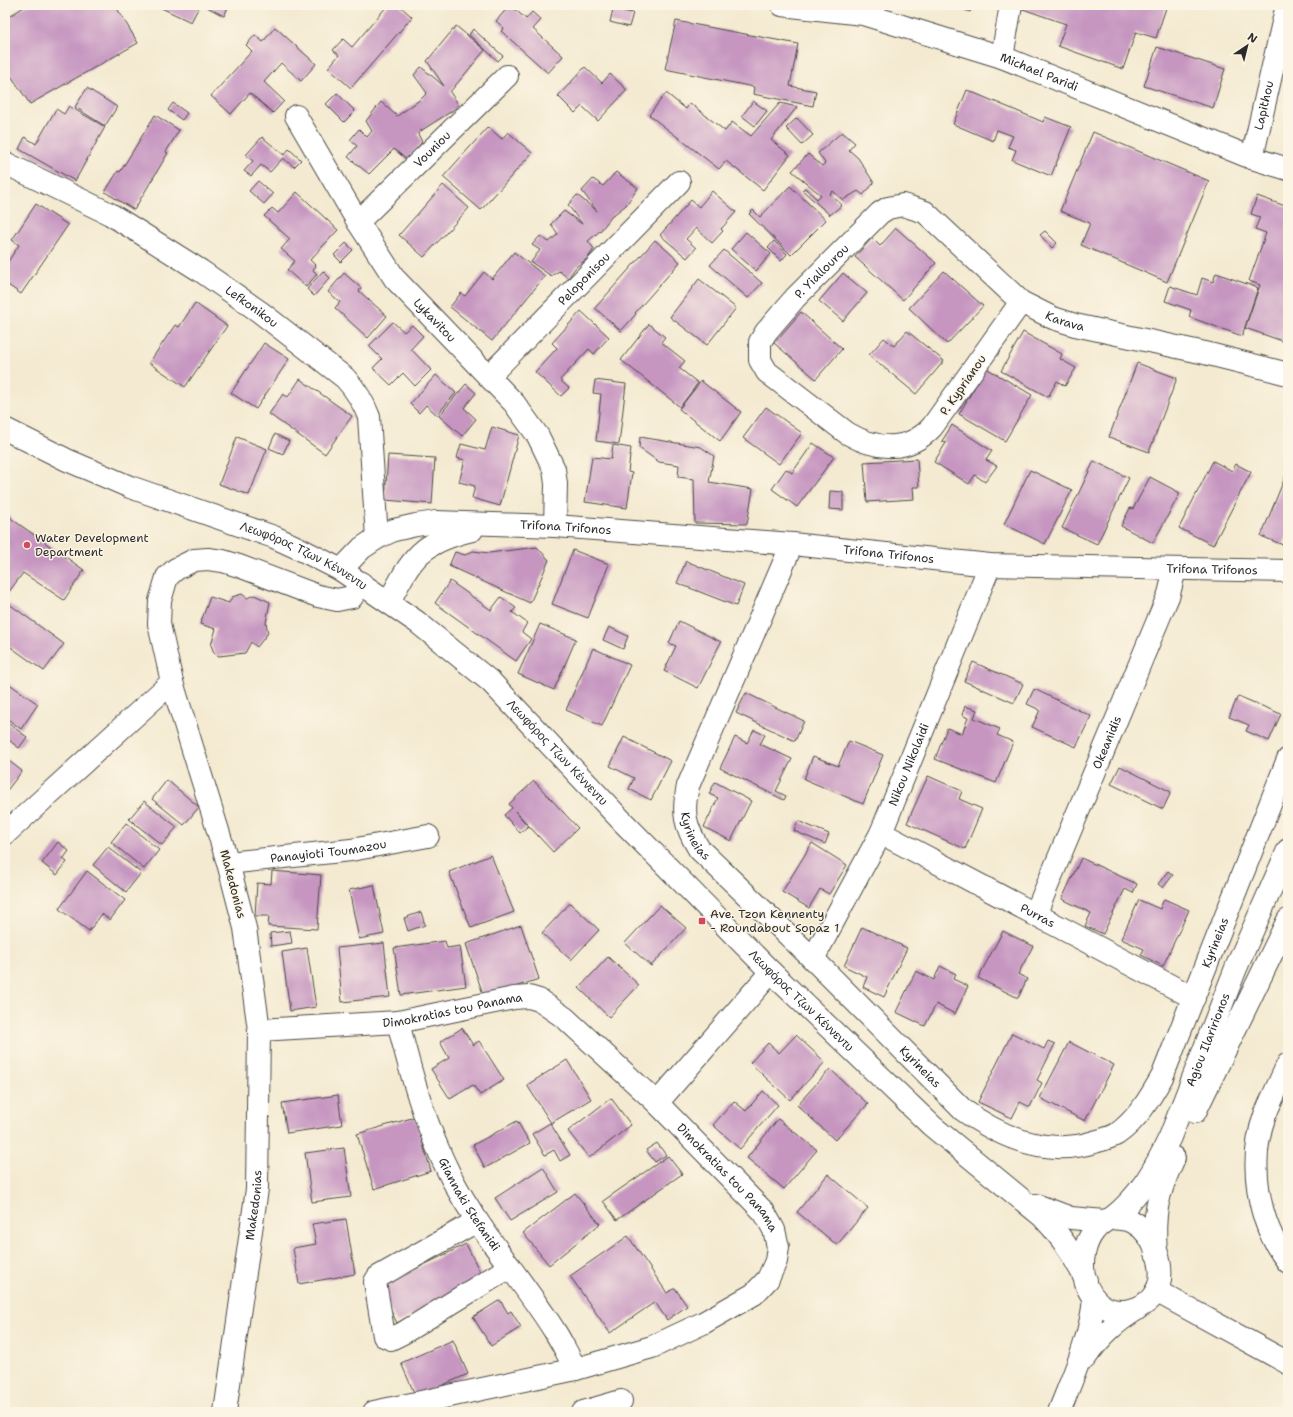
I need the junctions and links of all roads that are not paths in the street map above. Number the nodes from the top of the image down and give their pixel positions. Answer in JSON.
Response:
{"nodes":[{"id":1,"x":782,"y":5,"type":"edge"},
{"id":2,"x":1011,"y":5,"type":"edge"},
{"id":3,"x":1287,"y":5,"type":"edge"},
{"id":4,"x":1002,"y":57,"type":"junction"},
{"id":5,"x":507,"y":76,"type":"dead end"},
{"id":6,"x":296,"y":116,"type":"dead end"},
{"id":7,"x":1252,"y":158,"type":"junction"},
{"id":8,"x":5,"y":164,"type":"edge"},
{"id":9,"x":1288,"y":169,"type":"edge"},
{"id":10,"x":679,"y":182,"type":"dead end"},
{"id":11,"x":880,"y":213,"type":"joint"},
{"id":12,"x":358,"y":222,"type":"junction"},
{"id":13,"x":1021,"y":302,"type":"junction"},
{"id":14,"x":1288,"y":374,"type":"edge"},
{"id":15,"x":489,"y":376,"type":"junction"},
{"id":16,"x":5,"y":429,"type":"edge"},
{"id":17,"x":888,"y":446,"type":"joint"},
{"id":18,"x":491,"y":525,"type":"junction"},
{"id":19,"x":555,"y":526,"type":"junction"},
{"id":20,"x":377,"y":538,"type":"junction"},
{"id":21,"x":792,"y":544,"type":"junction"},
{"id":22,"x":990,"y":564,"type":"junction"},
{"id":23,"x":1175,"y":569,"type":"junction"},
{"id":24,"x":341,"y":570,"type":"junction"},
{"id":25,"x":1288,"y":571,"type":"edge"},
{"id":26,"x":360,"y":583,"type":"junction"},
{"id":27,"x":389,"y":602,"type":"junction"},
{"id":28,"x":172,"y":682,"type":"junction"},
{"id":29,"x":1288,"y":759,"type":"edge"},
{"id":30,"x":881,"y":833,"type":"junction"},
{"id":31,"x":5,"y":834,"type":"edge"},
{"id":32,"x":428,"y":836,"type":"dead end"},
{"id":33,"x":1288,"y":850,"type":"edge"},
{"id":34,"x":228,"y":863,"type":"junction"},
{"id":35,"x":1035,"y":915,"type":"junction"},
{"id":36,"x":1288,"y":920,"type":"edge"},
{"id":37,"x":814,"y":959,"type":"junction"},
{"id":38,"x":771,"y":972,"type":"junction"},
{"id":39,"x":1194,"y":998,"type":"junction"},
{"id":40,"x":398,"y":1022,"type":"junction"},
{"id":41,"x":259,"y":1030,"type":"junction"},
{"id":42,"x":1288,"y":1064,"type":"edge"},
{"id":43,"x":657,"y":1103,"type":"junction"},
{"id":44,"x":1026,"y":1201,"type":"junction"},
{"id":45,"x":1108,"y":1219,"type":"junction"},
{"id":46,"x":477,"y":1221,"type":"junction"},
{"id":47,"x":1156,"y":1253,"type":"junction"},
{"id":48,"x":1288,"y":1262,"type":"edge"},
{"id":49,"x":510,"y":1267,"type":"junction"},
{"id":50,"x":1090,"y":1289,"type":"junction"},
{"id":51,"x":1156,"y":1291,"type":"junction"},
{"id":52,"x":1137,"y":1309,"type":"junction"},
{"id":53,"x":1288,"y":1363,"type":"edge"},
{"id":54,"x":576,"y":1369,"type":"junction"},
{"id":55,"x":1074,"y":1372,"type":"junction"},
{"id":56,"x":621,"y":1401,"type":"dead end"},
{"id":57,"x":225,"y":1412,"type":"edge"},
{"id":58,"x":374,"y":1412,"type":"edge"},
{"id":59,"x":583,"y":1412,"type":"edge"},
{"id":60,"x":1059,"y":1412,"type":"edge"}],
"edges":[{"from":1,"to":4,"type":"street","name":"Michael Paridi"},
{"from":2,"to":4,"type":"street"},
{"from":3,"to":7,"type":"street","name":"Lapithou"},
{"from":4,"to":7,"type":"street","name":"Michael Paridi"},
{"from":5,"to":12,"type":"street","name":"Vouniou"},
{"from":6,"to":12,"type":"street","name":"Lykavitou"},
{"from":7,"to":9,"type":"street","name":"Michael Paridi"},
{"from":8,"to":20,"type":"street","name":"Lefkonikou"},
{"from":10,"to":15,"type":"street","name":"Peloponisou"},
{"from":11,"to":13,"type":"street","name":"Karava"},
{"from":11,"to":17,"type":"street","name":"P. Yiallourou"},
{"from":12,"to":15,"type":"street","name":"Lykavitou"},
{"from":13,"to":14,"type":"street","name":"Karava"},
{"from":13,"to":17,"type":"street","name":"P. Kyprianou"},
{"from":15,"to":19,"type":"street","name":"Lykavitou"},
{"from":16,"to":24,"type":"street","name":"Λεωφόρος Τζων Κέννεντυ"},
{"from":18,"to":19,"type":"street","name":"Trifona Trifonos"},
{"from":18,"to":20,"type":"street","name":"Trifona Trifonos"},
{"from":18,"to":27,"type":"street","name":"Trifona Trifonos"},
{"from":19,"to":21,"type":"street","name":"Trifona Trifonos"},
{"from":20,"to":24,"type":"street","name":"Trifona Trifonos"},
{"from":21,"to":22,"type":"street","name":"Trifona Trifonos"},
{"from":21,"to":37,"type":"street","name":"Kyrineias"},
{"from":22,"to":23,"type":"street","name":"Trifona Trifonos"},
{"from":22,"to":30,"type":"street","name":"Nikou Nikolaidi"},
{"from":23,"to":25,"type":"street","name":"Trifona Trifonos"},
{"from":23,"to":35,"type":"street","name":"Okeanidis"},
{"from":24,"to":26,"type":"street","name":"Λεωφόρος Τζων Κέννεντυ"},
{"from":26,"to":27,"type":"street","name":"Λεωφόρος Τζων Κέννεντυ"},
{"from":26,"to":28,"type":"street","name":"Makedonias"},
{"from":27,"to":38,"type":"street","name":"Λεωφόρος Τζων Κέννεντυ"},
{"from":28,"to":31,"type":"street"},
{"from":28,"to":34,"type":"street","name":"Makedonias"},
{"from":29,"to":39,"type":"street","name":"Kyrineias"},
{"from":30,"to":35,"type":"street","name":"Purras"},
{"from":30,"to":37,"type":"street","name":"Nikou Nikolaidi"},
{"from":32,"to":34,"type":"street","name":"Panayioti Toumazou"},
{"from":33,"to":45,"type":"street","name":"Agiou Ilaririonos"},
{"from":34,"to":41,"type":"street","name":"Makedonias"},
{"from":35,"to":39,"type":"street","name":"Purras"},
{"from":36,"to":47,"type":"street","name":"Agiou Ilaririonos"},
{"from":37,"to":39,"type":"street","name":"Kyrineias"},
{"from":38,"to":43,"type":"street"},
{"from":38,"to":44,"type":"street","name":"Λεωφόρος Τζων Κέννεντυ"},
{"from":40,"to":41,"type":"street","name":"Dimokratias tou Panama"},
{"from":40,"to":43,"type":"street","name":"Dimokratias tou Panama"},
{"from":40,"to":46,"type":"street","name":"Giannaki Stefanidi"},
{"from":41,"to":57,"type":"street","name":"Makedonias"},
{"from":42,"to":48,"type":"street"},
{"from":43,"to":54,"type":"street","name":"Dimokratias tou Panama"},
{"from":44,"to":45,"type":"street"},
{"from":44,"to":50,"type":"street"},
{"from":45,"to":47,"type":"street"},
{"from":45,"to":50,"type":"street"},
{"from":46,"to":49,"type":"street","name":"Giannaki Stefanidi"},
{"from":46,"to":49,"type":"street"},
{"from":47,"to":51,"type":"street"},
{"from":49,"to":54,"type":"street","name":"Giannaki Stefanidi"},
{"from":50,"to":52,"type":"street"},
{"from":50,"to":55,"type":"street"},
{"from":51,"to":52,"type":"street"},
{"from":51,"to":53,"type":"street"},
{"from":52,"to":55,"type":"street"},
{"from":54,"to":58,"type":"street","name":"Dimokratias tou Panama"},
{"from":55,"to":60,"type":"street"},
{"from":56,"to":59,"type":"street"}]}
